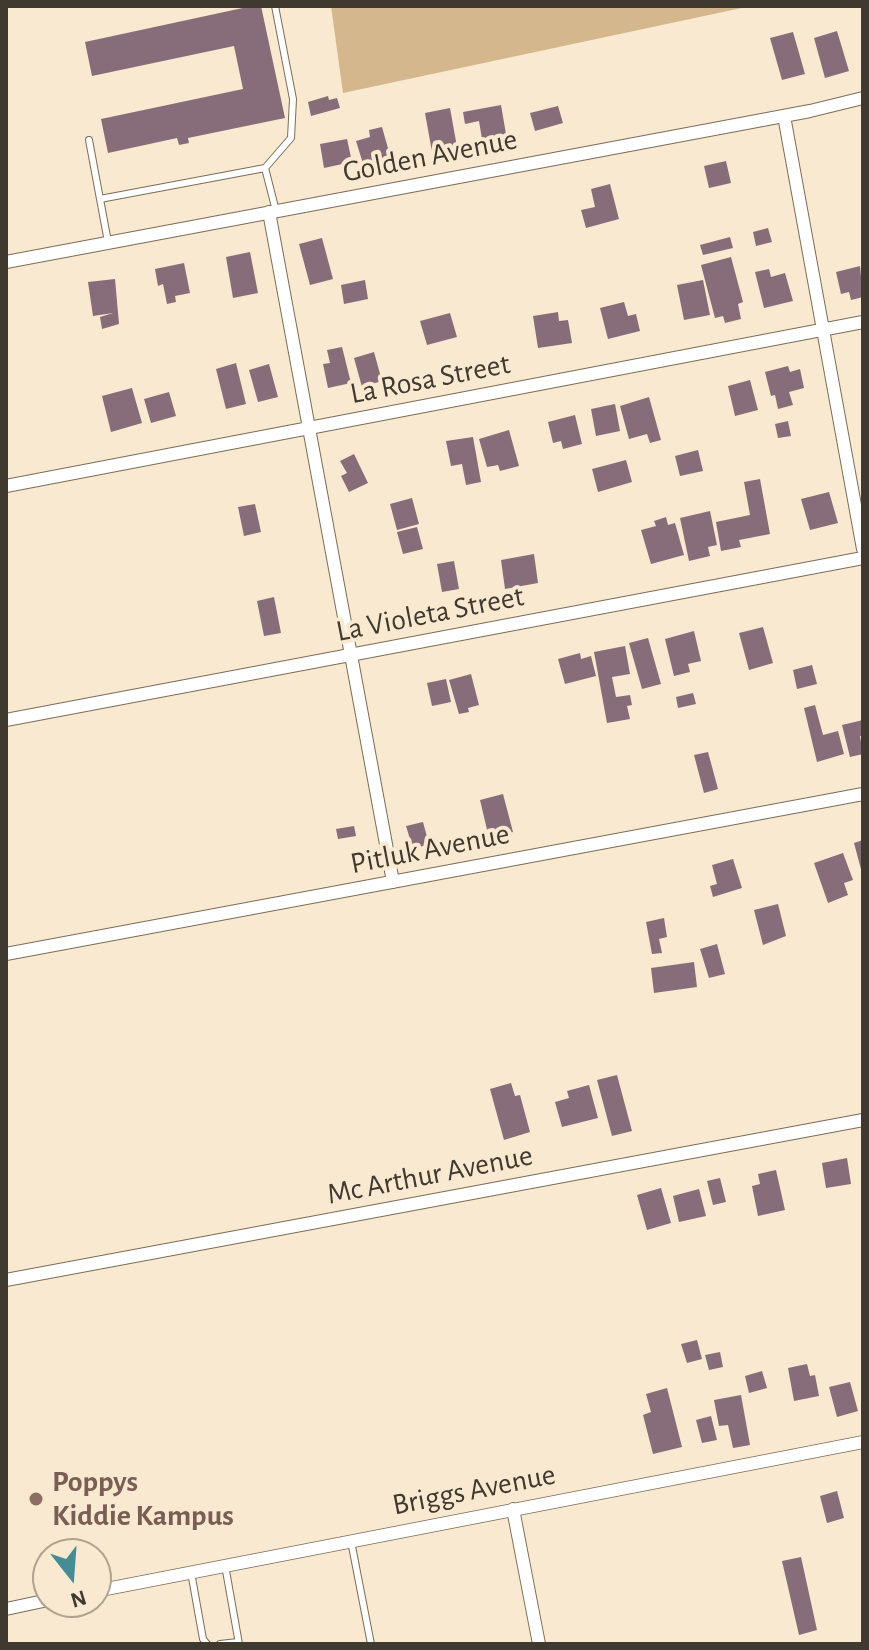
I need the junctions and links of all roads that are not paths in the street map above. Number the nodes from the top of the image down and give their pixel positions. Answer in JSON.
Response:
{"nodes":[{"id":1,"x":275,"y":6,"type":"edge"},
{"id":2,"x":863,"y":98,"type":"edge"},
{"id":3,"x":784,"y":116,"type":"junction"},
{"id":4,"x":89,"y":140,"type":"dead end"},
{"id":5,"x":265,"y":168,"type":"junction"},
{"id":6,"x":100,"y":199,"type":"junction"},
{"id":7,"x":273,"y":212,"type":"junction"},
{"id":8,"x":108,"y":243,"type":"junction"},
{"id":9,"x":6,"y":262,"type":"edge"},
{"id":10,"x":863,"y":322,"type":"edge"},
{"id":11,"x":821,"y":330,"type":"junction"},
{"id":12,"x":309,"y":429,"type":"junction"},
{"id":13,"x":6,"y":486,"type":"edge"},
{"id":14,"x":863,"y":549,"type":"edge"},
{"id":15,"x":863,"y":558,"type":"edge"},
{"id":16,"x":351,"y":655,"type":"junction"},
{"id":17,"x":6,"y":720,"type":"edge"},
{"id":18,"x":863,"y":794,"type":"edge"},
{"id":19,"x":393,"y":882,"type":"junction"},
{"id":20,"x":6,"y":954,"type":"edge"},
{"id":21,"x":863,"y":1120,"type":"edge"},
{"id":22,"x":6,"y":1280,"type":"edge"},
{"id":23,"x":863,"y":1442,"type":"edge"},
{"id":24,"x":513,"y":1509,"type":"junction"},
{"id":25,"x":351,"y":1541,"type":"junction"},
{"id":26,"x":225,"y":1565,"type":"junction"},
{"id":27,"x":191,"y":1572,"type":"junction"},
{"id":28,"x":112,"y":1588,"type":"edge"},
{"id":29,"x":32,"y":1603,"type":"edge"},
{"id":30,"x":6,"y":1609,"type":"edge"},
{"id":31,"x":239,"y":1643,"type":"edge"},
{"id":32,"x":207,"y":1644,"type":"edge"},
{"id":33,"x":220,"y":1644,"type":"edge"},
{"id":34,"x":371,"y":1644,"type":"edge"},
{"id":35,"x":539,"y":1644,"type":"edge"}],
"edges":[{"from":1,"to":5,"type":"lane"},
{"from":2,"to":3,"type":"street","name":"Golden Avenue"},
{"from":3,"to":7,"type":"street","name":"Golden Avenue"},
{"from":3,"to":11,"type":"street"},
{"from":4,"to":6,"type":"lane"},
{"from":5,"to":6,"type":"lane"},
{"from":5,"to":7,"type":"lane"},
{"from":6,"to":8,"type":"lane"},
{"from":7,"to":8,"type":"street","name":"Golden Avenue"},
{"from":7,"to":12,"type":"street"},
{"from":8,"to":9,"type":"street","name":"Golden Avenue"},
{"from":10,"to":11,"type":"street","name":"La Rosa Street"},
{"from":11,"to":12,"type":"street","name":"La Rosa Street"},
{"from":11,"to":14,"type":"street"},
{"from":12,"to":13,"type":"street","name":"La Rosa Street"},
{"from":12,"to":16,"type":"street"},
{"from":15,"to":16,"type":"street","name":"La Violeta Street"},
{"from":16,"to":17,"type":"street","name":"La Violeta Street"},
{"from":16,"to":19,"type":"street"},
{"from":18,"to":19,"type":"street","name":"Pitluk Avenue"},
{"from":19,"to":20,"type":"street","name":"Pitluk Avenue"},
{"from":21,"to":22,"type":"street","name":"Mc Arthur Avenue"},
{"from":23,"to":24,"type":"street","name":"Briggs Avenue"},
{"from":24,"to":25,"type":"street","name":"Briggs Avenue"},
{"from":24,"to":35,"type":"street"},
{"from":25,"to":26,"type":"street","name":"Briggs Avenue"},
{"from":25,"to":34,"type":"lane"},
{"from":26,"to":27,"type":"street","name":"Briggs Avenue"},
{"from":26,"to":31,"type":"lane"},
{"from":27,"to":28,"type":"street","name":"Briggs Avenue"},
{"from":27,"to":32,"type":"lane"},
{"from":29,"to":30,"type":"street"},
{"from":31,"to":33,"type":"lane"}]}
